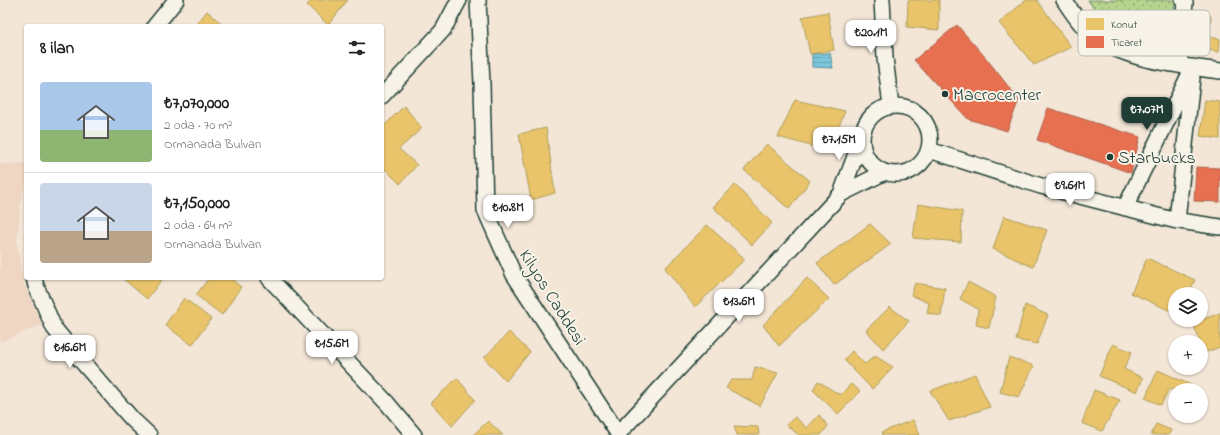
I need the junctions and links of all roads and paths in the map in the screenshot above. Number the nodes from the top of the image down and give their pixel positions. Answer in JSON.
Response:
{"nodes":[{"id":1,"x":176,"y":0,"type":"edge"},
{"id":2,"x":459,"y":0,"type":"edge"},
{"id":3,"x":478,"y":0,"type":"edge"},
{"id":4,"x":882,"y":0,"type":"edge"},
{"id":5,"x":1064,"y":0,"type":"edge"},
{"id":6,"x":1078,"y":19,"type":"edge"},
{"id":7,"x":157,"y":24,"type":"edge"},
{"id":8,"x":1137,"y":56,"type":"edge"},
{"id":9,"x":1186,"y":56,"type":"edge"},
{"id":10,"x":1186,"y":66,"type":"junction"},
{"id":11,"x":1220,"y":71,"type":"edge"},
{"id":12,"x":384,"y":94,"type":"edge"},
{"id":13,"x":891,"y":106,"type":"junction"},
{"id":14,"x":862,"y":137,"type":"junction"},
{"id":15,"x":929,"y":150,"type":"junction"},
{"id":16,"x":885,"y":172,"type":"junction"},
{"id":17,"x":841,"y":194,"type":"junction"},
{"id":18,"x":1125,"y":208,"type":"junction"},
{"id":19,"x":1177,"y":221,"type":"junction"},
{"id":20,"x":1220,"y":227,"type":"edge"},
{"id":21,"x":34,"y":280,"type":"edge"},
{"id":22,"x":271,"y":280,"type":"edge"},
{"id":23,"x":619,"y":434,"type":"edge"},
{"id":24,"x":149,"y":435,"type":"edge"},
{"id":25,"x":414,"y":435,"type":"edge"}],
"edges":[{"from":1,"to":7,"type":"street"},
{"from":2,"to":12,"type":"street"},
{"from":3,"to":23,"type":"street","name":"Kilyos Caddesi"},
{"from":4,"to":13,"type":"street"},
{"from":5,"to":6,"type":"street"},
{"from":8,"to":10,"type":"street"},
{"from":9,"to":10,"type":"street"},
{"from":10,"to":11,"type":"street"},
{"from":10,"to":18,"type":"street"},
{"from":10,"to":19,"type":"street"},
{"from":13,"to":14,"type":"street"},
{"from":13,"to":15,"type":"street"},
{"from":14,"to":16,"type":"street"},
{"from":14,"to":17,"type":"street"},
{"from":15,"to":16,"type":"street"},
{"from":15,"to":18,"type":"street"},
{"from":16,"to":17,"type":"street"},
{"from":17,"to":23,"type":"street"},
{"from":18,"to":19,"type":"street"},
{"from":19,"to":20,"type":"street"},
{"from":21,"to":24,"type":"street"},
{"from":22,"to":25,"type":"street"}]}
